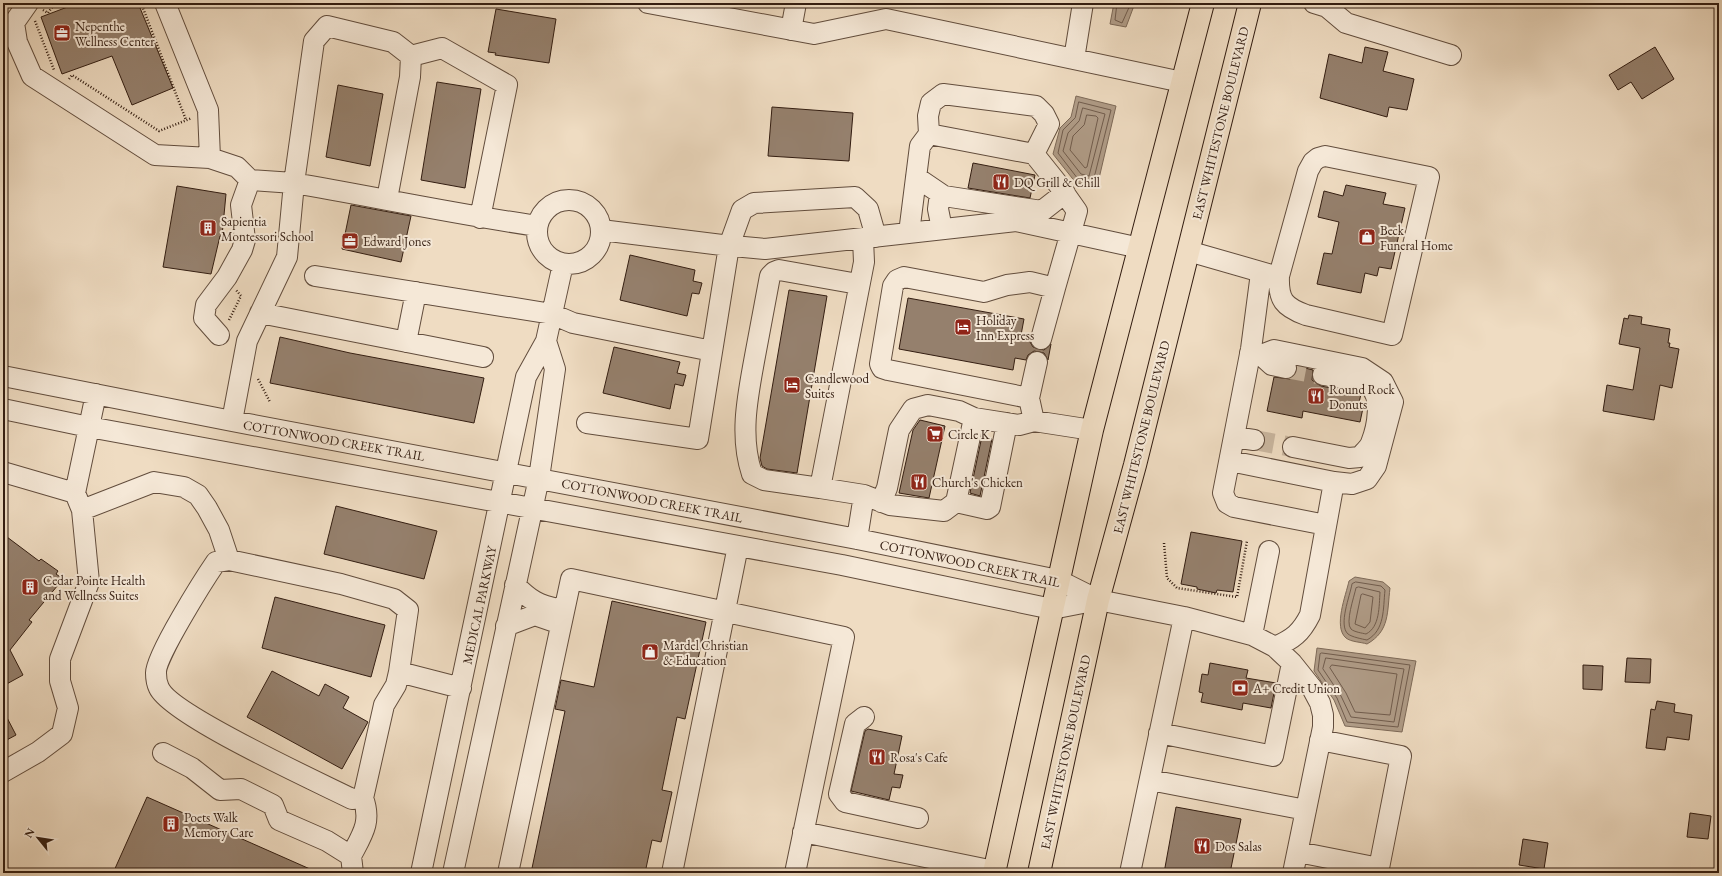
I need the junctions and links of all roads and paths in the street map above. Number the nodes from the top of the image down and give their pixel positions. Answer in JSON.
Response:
{"nodes":[{"id":1,"x":28,"y":3,"type":"edge"},
{"id":2,"x":55,"y":3,"type":"edge"},
{"id":3,"x":141,"y":3,"type":"edge"},
{"id":4,"x":165,"y":3,"type":"edge"},
{"id":5,"x":648,"y":3,"type":"edge"},
{"id":6,"x":796,"y":3,"type":"edge"},
{"id":7,"x":1083,"y":3,"type":"edge"},
{"id":8,"x":1202,"y":3,"type":"edge"},
{"id":9,"x":1250,"y":3,"type":"edge"},
{"id":10,"x":1314,"y":3,"type":"edge"},
{"id":11,"x":884,"y":11,"type":"edge"},
{"id":12,"x":792,"y":30,"type":"junction"},
{"id":13,"x":1451,"y":55,"type":"dead end"},
{"id":14,"x":411,"y":56,"type":"junction"},
{"id":15,"x":1074,"y":59,"type":"junction"},
{"id":16,"x":55,"y":72,"type":"dead end"},
{"id":17,"x":1182,"y":82,"type":"junction"},
{"id":18,"x":66,"y":85,"type":"dead end"},
{"id":19,"x":929,"y":134,"type":"junction"},
{"id":20,"x":1034,"y":154,"type":"junction"},
{"id":21,"x":210,"y":158,"type":"junction"},
{"id":22,"x":916,"y":177,"type":"junction"},
{"id":23,"x":250,"y":180,"type":"junction"},
{"id":24,"x":294,"y":183,"type":"junction"},
{"id":25,"x":1065,"y":193,"type":"junction"},
{"id":26,"x":940,"y":194,"type":"junction"},
{"id":27,"x":387,"y":199,"type":"junction"},
{"id":28,"x":480,"y":218,"type":"junction"},
{"id":29,"x":537,"y":226,"type":"junction"},
{"id":30,"x":942,"y":229,"type":"junction"},
{"id":31,"x":601,"y":230,"type":"junction"},
{"id":32,"x":908,"y":233,"type":"junction"},
{"id":33,"x":1072,"y":233,"type":"junction"},
{"id":34,"x":869,"y":238,"type":"junction"},
{"id":35,"x":730,"y":246,"type":"junction"},
{"id":36,"x":1140,"y":248,"type":"junction"},
{"id":37,"x":1188,"y":251,"type":"junction"},
{"id":38,"x":563,"y":264,"type":"junction"},
{"id":39,"x":1270,"y":275,"type":"junction"},
{"id":40,"x":314,"y":276,"type":"dead end"},
{"id":41,"x":858,"y":284,"type":"junction"},
{"id":42,"x":1055,"y":288,"type":"junction"},
{"id":43,"x":235,"y":289,"type":"dead end"},
{"id":44,"x":416,"y":292,"type":"junction"},
{"id":45,"x":260,"y":313,"type":"junction"},
{"id":46,"x":552,"y":314,"type":"junction"},
{"id":47,"x":223,"y":330,"type":"joint"},
{"id":48,"x":1041,"y":339,"type":"dead end"},
{"id":49,"x":546,"y":341,"type":"junction"},
{"id":50,"x":406,"y":342,"type":"junction"},
{"id":51,"x":712,"y":352,"type":"junction"},
{"id":52,"x":1256,"y":354,"type":"junction"},
{"id":53,"x":483,"y":357,"type":"dead end"},
{"id":54,"x":1036,"y":362,"type":"dead end"},
{"id":55,"x":1286,"y":368,"type":"tunnel mouth"},
{"id":56,"x":1324,"y":375,"type":"tunnel mouth"},
{"id":57,"x":3,"y":376,"type":"edge"},
{"id":58,"x":257,"y":376,"type":"dead end"},
{"id":59,"x":96,"y":394,"type":"junction"},
{"id":60,"x":1029,"y":398,"type":"junction"},
{"id":61,"x":270,"y":402,"type":"dead end"},
{"id":62,"x":3,"y":409,"type":"edge"},
{"id":63,"x":974,"y":418,"type":"junction"},
{"id":64,"x":232,"y":421,"type":"junction"},
{"id":65,"x":1034,"y":421,"type":"junction"},
{"id":66,"x":587,"y":423,"type":"dead end"},
{"id":67,"x":1007,"y":423,"type":"junction"},
{"id":68,"x":89,"y":427,"type":"junction"},
{"id":69,"x":1092,"y":430,"type":"junction"},
{"id":70,"x":1234,"y":437,"type":"junction"},
{"id":71,"x":1254,"y":440,"type":"tunnel mouth"},
{"id":72,"x":1293,"y":447,"type":"tunnel mouth"},
{"id":73,"x":1230,"y":461,"type":"junction"},
{"id":74,"x":3,"y":472,"type":"edge"},
{"id":75,"x":506,"y":472,"type":"junction"},
{"id":76,"x":539,"y":478,"type":"junction"},
{"id":77,"x":1334,"y":482,"type":"junction"},
{"id":78,"x":820,"y":488,"type":"junction"},
{"id":79,"x":873,"y":498,"type":"junction"},
{"id":80,"x":78,"y":502,"type":"junction"},
{"id":81,"x":956,"y":502,"type":"junction"},
{"id":82,"x":500,"y":503,"type":"junction"},
{"id":83,"x":532,"y":508,"type":"junction"},
{"id":84,"x":1326,"y":525,"type":"junction"},
{"id":85,"x":857,"y":539,"type":"junction"},
{"id":86,"x":1247,"y":541,"type":"dead end"},
{"id":87,"x":1164,"y":543,"type":"dead end"},
{"id":88,"x":738,"y":546,"type":"junction"},
{"id":89,"x":1269,"y":551,"type":"dead end"},
{"id":90,"x":229,"y":560,"type":"junction"},
{"id":91,"x":1058,"y":580,"type":"junction"},
{"id":92,"x":515,"y":585,"type":"junction"},
{"id":93,"x":1098,"y":600,"type":"junction"},
{"id":94,"x":1052,"y":609,"type":"junction"},
{"id":95,"x":726,"y":612,"type":"junction"},
{"id":96,"x":563,"y":617,"type":"junction"},
{"id":97,"x":1184,"y":617,"type":"junction"},
{"id":98,"x":506,"y":626,"type":"junction"},
{"id":99,"x":1252,"y":635,"type":"junction"},
{"id":100,"x":1275,"y":647,"type":"junction"},
{"id":101,"x":1292,"y":663,"type":"junction"},
{"id":102,"x":399,"y":672,"type":"junction"},
{"id":103,"x":461,"y":688,"type":"junction"},
{"id":104,"x":864,"y":716,"type":"dead end"},
{"id":105,"x":1160,"y":733,"type":"junction"},
{"id":106,"x":1320,"y":740,"type":"junction"},
{"id":107,"x":162,"y":753,"type":"dead end"},
{"id":108,"x":3,"y":772,"type":"edge"},
{"id":109,"x":1150,"y":780,"type":"junction"},
{"id":110,"x":363,"y":798,"type":"junction"},
{"id":111,"x":1306,"y":810,"type":"junction"},
{"id":112,"x":918,"y":818,"type":"dead end"},
{"id":113,"x":803,"y":832,"type":"junction"},
{"id":114,"x":1298,"y":852,"type":"junction"},
{"id":115,"x":352,"y":864,"type":"edge"},
{"id":116,"x":1336,"y":866,"type":"edge"},
{"id":117,"x":994,"y":872,"type":"edge"},
{"id":118,"x":421,"y":873,"type":"edge"},
{"id":119,"x":453,"y":873,"type":"edge"},
{"id":120,"x":508,"y":873,"type":"edge"},
{"id":121,"x":672,"y":873,"type":"edge"},
{"id":122,"x":795,"y":873,"type":"edge"},
{"id":123,"x":1039,"y":873,"type":"edge"},
{"id":124,"x":1130,"y":873,"type":"edge"},
{"id":125,"x":1293,"y":873,"type":"edge"}],
"edges":[{"from":1,"to":21,"type":"street"},
{"from":2,"to":16,"type":"path"},
{"from":3,"to":18,"type":"path"},
{"from":4,"to":21,"type":"street"},
{"from":5,"to":12,"type":"street"},
{"from":6,"to":12,"type":"street"},
{"from":7,"to":15,"type":"street"},
{"from":8,"to":17,"type":"main road"},
{"from":9,"to":37,"type":"main road","name":"EAST WHITESTONE BOULEVARD"},
{"from":10,"to":13,"type":"street"},
{"from":11,"to":12,"type":"street"},
{"from":11,"to":15,"type":"street"},
{"from":14,"to":24,"type":"street"},
{"from":14,"to":27,"type":"street"},
{"from":14,"to":28,"type":"street"},
{"from":15,"to":17,"type":"street"},
{"from":17,"to":36,"type":"main road"},
{"from":19,"to":20,"type":"street"},
{"from":19,"to":20,"type":"street"},
{"from":19,"to":22,"type":"street"},
{"from":20,"to":25,"type":"street"},
{"from":21,"to":23,"type":"street"},
{"from":22,"to":26,"type":"street"},
{"from":22,"to":32,"type":"street"},
{"from":23,"to":24,"type":"street"},
{"from":23,"to":47,"type":"street"},
{"from":24,"to":27,"type":"street"},
{"from":24,"to":45,"type":"street"},
{"from":25,"to":26,"type":"street"},
{"from":25,"to":33,"type":"street"},
{"from":26,"to":30,"type":"street"},
{"from":27,"to":28,"type":"street"},
{"from":28,"to":29,"type":"street"},
{"from":29,"to":31,"type":"street"},
{"from":29,"to":38,"type":"street"},
{"from":30,"to":32,"type":"street"},
{"from":30,"to":33,"type":"street"},
{"from":31,"to":35,"type":"street"},
{"from":31,"to":38,"type":"street"},
{"from":32,"to":34,"type":"street"},
{"from":33,"to":36,"type":"street"},
{"from":33,"to":42,"type":"street"},
{"from":34,"to":35,"type":"street"},
{"from":34,"to":35,"type":"street"},
{"from":34,"to":41,"type":"street"},
{"from":35,"to":51,"type":"street"},
{"from":36,"to":69,"type":"main road"},
{"from":37,"to":39,"type":"street"},
{"from":37,"to":93,"type":"main road","name":"EAST WHITESTONE BOULEVARD"},
{"from":38,"to":46,"type":"street","name":"MEDICAL PARKWAY"},
{"from":39,"to":39,"type":"street"},
{"from":39,"to":52,"type":"street"},
{"from":40,"to":44,"type":"street"},
{"from":41,"to":78,"type":"street"},
{"from":41,"to":78,"type":"street"},
{"from":42,"to":48,"type":"street"},
{"from":42,"to":60,"type":"street"},
{"from":43,"to":47,"type":"path"},
{"from":44,"to":46,"type":"street"},
{"from":44,"to":50,"type":"street"},
{"from":45,"to":50,"type":"street"},
{"from":45,"to":64,"type":"street"},
{"from":46,"to":49,"type":"street","name":"MEDICAL PARKWAY"},
{"from":46,"to":51,"type":"street"},
{"from":49,"to":75,"type":"street","name":"MEDICAL PARKWAY"},
{"from":49,"to":76,"type":"street"},
{"from":50,"to":53,"type":"street"},
{"from":51,"to":66,"type":"street"},
{"from":52,"to":55,"type":"street"},
{"from":52,"to":70,"type":"street"},
{"from":52,"to":77,"type":"street"},
{"from":54,"to":60,"type":"street"},
{"from":56,"to":72,"type":"street"},
{"from":57,"to":59,"type":"street","name":"COTTONWOOD CREEK TRAIL"},
{"from":58,"to":61,"type":"path"},
{"from":59,"to":64,"type":"street","name":"COTTONWOOD CREEK TRAIL"},
{"from":59,"to":68,"type":"street"},
{"from":60,"to":65,"type":"street"},
{"from":62,"to":68,"type":"street","name":"COTTONWOOD CREEK TRAIL"},
{"from":63,"to":67,"type":"street"},
{"from":63,"to":79,"type":"street"},
{"from":63,"to":81,"type":"street"},
{"from":64,"to":75,"type":"street","name":"COTTONWOOD CREEK TRAIL"},
{"from":65,"to":67,"type":"street"},
{"from":65,"to":69,"type":"street"},
{"from":67,"to":81,"type":"street"},
{"from":68,"to":80,"type":"street"},
{"from":68,"to":82,"type":"street","name":"COTTONWOOD CREEK TRAIL"},
{"from":69,"to":91,"type":"main road"},
{"from":70,"to":71,"type":"street"},
{"from":70,"to":73,"type":"street"},
{"from":73,"to":77,"type":"street"},
{"from":73,"to":84,"type":"street"},
{"from":74,"to":80,"type":"street"},
{"from":75,"to":76,"type":"street","name":"COTTONWOOD CREEK TRAIL"},
{"from":75,"to":82,"type":"street","name":"MEDICAL PARKWAY"},
{"from":76,"to":83,"type":"street"},
{"from":76,"to":85,"type":"street","name":"COTTONWOOD CREEK TRAIL"},
{"from":77,"to":84,"type":"street"},
{"from":78,"to":79,"type":"street"},
{"from":79,"to":81,"type":"street"},
{"from":79,"to":85,"type":"street"},
{"from":80,"to":90,"type":"street"},
{"from":80,"to":108,"type":"street"},
{"from":82,"to":83,"type":"street","name":"COTTONWOOD CREEK TRAIL"},
{"from":82,"to":103,"type":"street","name":"MEDICAL PARKWAY"},
{"from":83,"to":88,"type":"street","name":"COTTONWOOD CREEK TRAIL"},
{"from":83,"to":92,"type":"street"},
{"from":84,"to":100,"type":"street"},
{"from":85,"to":91,"type":"street","name":"COTTONWOOD CREEK TRAIL"},
{"from":86,"to":87,"type":"path"},
{"from":88,"to":94,"type":"street","name":"COTTONWOOD CREEK TRAIL"},
{"from":88,"to":95,"type":"street"},
{"from":89,"to":99,"type":"street"},
{"from":90,"to":102,"type":"street"},
{"from":90,"to":110,"type":"street"},
{"from":91,"to":93,"type":"street","name":"COTTONWOOD CREEK TRAIL"},
{"from":91,"to":94,"type":"main road"},
{"from":92,"to":96,"type":"street"},
{"from":92,"to":98,"type":"street"},
{"from":93,"to":94,"type":"street","name":"COTTONWOOD CREEK TRAIL"},
{"from":93,"to":97,"type":"street"},
{"from":93,"to":123,"type":"main road","name":"EAST WHITESTONE BOULEVARD"},
{"from":94,"to":117,"type":"main road"},
{"from":95,"to":96,"type":"street"},
{"from":95,"to":113,"type":"street"},
{"from":95,"to":121,"type":"street"},
{"from":96,"to":98,"type":"street"},
{"from":96,"to":120,"type":"street"},
{"from":97,"to":99,"type":"street"},
{"from":97,"to":105,"type":"street"},
{"from":98,"to":119,"type":"street"},
{"from":99,"to":100,"type":"street"},
{"from":100,"to":101,"type":"street"},
{"from":101,"to":105,"type":"street"},
{"from":101,"to":106,"type":"street"},
{"from":102,"to":103,"type":"street"},
{"from":102,"to":110,"type":"street"},
{"from":103,"to":118,"type":"street","name":"MEDICAL PARKWAY"},
{"from":104,"to":112,"type":"street"},
{"from":105,"to":109,"type":"street"},
{"from":106,"to":111,"type":"street"},
{"from":106,"to":116,"type":"street"},
{"from":107,"to":115,"type":"street"},
{"from":109,"to":111,"type":"street"},
{"from":109,"to":124,"type":"street"},
{"from":110,"to":115,"type":"street"},
{"from":111,"to":114,"type":"street"},
{"from":113,"to":117,"type":"street"},
{"from":113,"to":122,"type":"street"},
{"from":114,"to":116,"type":"street"},
{"from":114,"to":125,"type":"street"}]}
